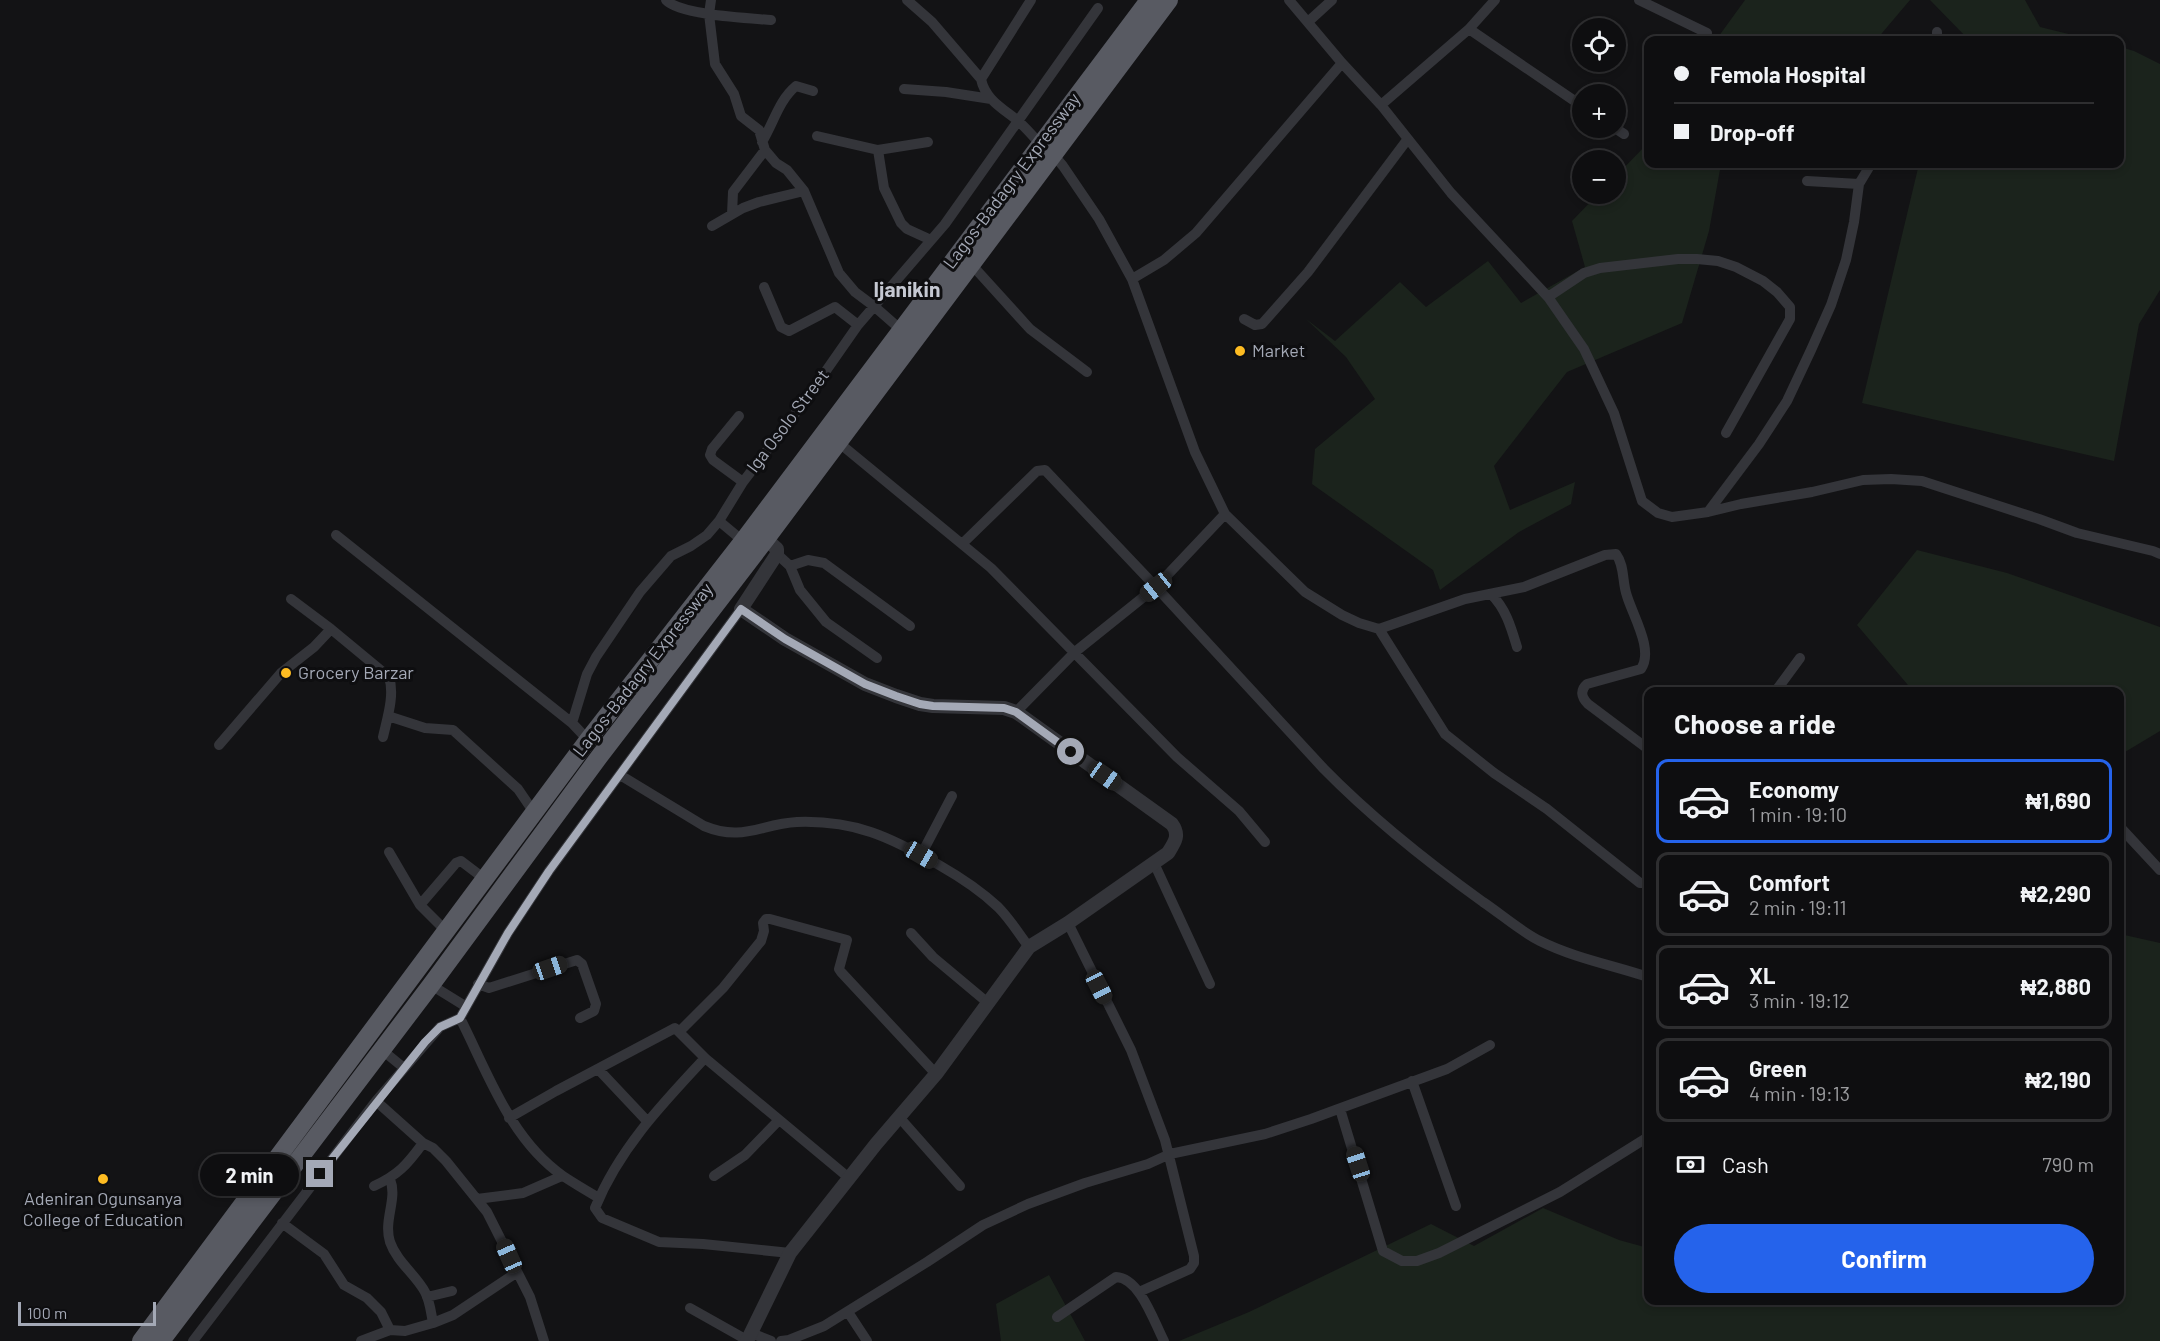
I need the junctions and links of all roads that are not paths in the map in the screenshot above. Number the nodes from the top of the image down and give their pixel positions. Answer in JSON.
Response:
{"nodes":[{"id":1,"x":666,"y":0,"type":"edge"},
{"id":2,"x":711,"y":0,"type":"edge"},
{"id":3,"x":1031,"y":0,"type":"edge"},
{"id":4,"x":1149,"y":0,"type":"edge"},
{"id":5,"x":1168,"y":0,"type":"edge"},
{"id":6,"x":1290,"y":0,"type":"edge"},
{"id":7,"x":1332,"y":0,"type":"edge"},
{"id":8,"x":1494,"y":0,"type":"edge"},
{"id":9,"x":1639,"y":0,"type":"edge"},
{"id":10,"x":911,"y":1,"type":"edge"},
{"id":11,"x":1098,"y":8,"type":"dead end"},
{"id":12,"x":709,"y":14,"type":"junction"},
{"id":13,"x":771,"y":20,"type":"dead end"},
{"id":14,"x":1309,"y":21,"type":"junction"},
{"id":15,"x":1468,"y":29,"type":"junction"},
{"id":16,"x":1707,"y":33,"type":"dead end"},
{"id":17,"x":1342,"y":63,"type":"junction"},
{"id":18,"x":981,"y":79,"type":"junction"},
{"id":19,"x":904,"y":89,"type":"dead end"},
{"id":20,"x":813,"y":91,"type":"dead end"},
{"id":21,"x":991,"y":99,"type":"junction"},
{"id":22,"x":1572,"y":99,"type":"edge"},
{"id":23,"x":1381,"y":105,"type":"junction"},
{"id":24,"x":1019,"y":122,"type":"junction"},
{"id":25,"x":817,"y":136,"type":"dead end"},
{"id":26,"x":1407,"y":140,"type":"junction"},
{"id":27,"x":928,"y":141,"type":"dead end"},
{"id":28,"x":764,"y":146,"type":"junction"},
{"id":29,"x":1047,"y":149,"type":"junction"},
{"id":30,"x":878,"y":150,"type":"junction"},
{"id":31,"x":1869,"y":168,"type":"edge"},
{"id":32,"x":1807,"y":181,"type":"dead end"},
{"id":33,"x":1859,"y":184,"type":"junction"},
{"id":34,"x":804,"y":191,"type":"junction"},
{"id":35,"x":732,"y":214,"type":"junction"},
{"id":36,"x":712,"y":226,"type":"dead end"},
{"id":37,"x":931,"y":240,"type":"junction"},
{"id":38,"x":972,"y":265,"type":"junction"},
{"id":39,"x":1132,"y":279,"type":"junction"},
{"id":40,"x":764,"y":287,"type":"dead end"},
{"id":41,"x":1548,"y":297,"type":"junction"},
{"id":42,"x":876,"y":307,"type":"junction"},
{"id":43,"x":1244,"y":319,"type":"dead end"},
{"id":44,"x":858,"y":325,"type":"junction"},
{"id":45,"x":900,"y":329,"type":"junction"},
{"id":46,"x":1087,"y":372,"type":"dead end"},
{"id":47,"x":739,"y":416,"type":"dead end"},
{"id":48,"x":1726,"y":433,"type":"dead end"},
{"id":49,"x":838,"y":442,"type":"junction"},
{"id":50,"x":743,"y":482,"type":"junction"},
{"id":51,"x":1708,"y":512,"type":"junction"},
{"id":52,"x":1225,"y":514,"type":"junction"},
{"id":53,"x":719,"y":521,"type":"junction"},
{"id":54,"x":336,"y":535,"type":"dead end"},
{"id":55,"x":766,"y":539,"type":"junction"},
{"id":56,"x":743,"y":541,"type":"junction"},
{"id":57,"x":962,"y":544,"type":"junction"},
{"id":58,"x":2158,"y":550,"type":"edge"},
{"id":59,"x":777,"y":554,"type":"junction"},
{"id":60,"x":790,"y":566,"type":"junction"},
{"id":61,"x":1156,"y":587,"type":"junction"},
{"id":62,"x":1491,"y":594,"type":"junction"},
{"id":63,"x":291,"y":599,"type":"dead end"},
{"id":64,"x":741,"y":609,"type":"junction"},
{"id":65,"x":910,"y":626,"type":"dead end"},
{"id":66,"x":332,"y":629,"type":"junction"},
{"id":67,"x":1379,"y":629,"type":"junction"},
{"id":68,"x":1517,"y":647,"type":"dead end"},
{"id":69,"x":1075,"y":651,"type":"junction"},
{"id":70,"x":877,"y":658,"type":"dead end"},
{"id":71,"x":1800,"y":658,"type":"dead end"},
{"id":72,"x":1779,"y":687,"type":"edge"},
{"id":73,"x":1016,"y":712,"type":"junction"},
{"id":74,"x":388,"y":716,"type":"junction"},
{"id":75,"x":572,"y":723,"type":"junction"},
{"id":76,"x":383,"y":737,"type":"dead end"},
{"id":77,"x":588,"y":740,"type":"junction"},
{"id":78,"x":219,"y":745,"type":"dead end"},
{"id":79,"x":1644,"y":746,"type":"edge"},
{"id":80,"x":620,"y":775,"type":"junction"},
{"id":81,"x":952,"y":796,"type":"dead end"},
{"id":82,"x":535,"y":814,"type":"junction"},
{"id":83,"x":2124,"y":831,"type":"edge"},
{"id":84,"x":1265,"y":842,"type":"dead end"},
{"id":85,"x":389,"y":852,"type":"dead end"},
{"id":86,"x":921,"y":855,"type":"junction"},
{"id":87,"x":1154,"y":863,"type":"junction"},
{"id":88,"x":2158,"y":864,"type":"edge"},
{"id":89,"x":486,"y":880,"type":"junction"},
{"id":90,"x":1644,"y":883,"type":"edge"},
{"id":91,"x":420,"y":905,"type":"junction"},
{"id":92,"x":1068,"y":923,"type":"junction"},
{"id":93,"x":446,"y":931,"type":"junction"},
{"id":94,"x":911,"y":933,"type":"dead end"},
{"id":95,"x":1029,"y":947,"type":"junction"},
{"id":96,"x":1644,"y":976,"type":"edge"},
{"id":97,"x":478,"y":984,"type":"junction"},
{"id":98,"x":1210,"y":984,"type":"dead end"},
{"id":99,"x":431,"y":985,"type":"junction"},
{"id":100,"x":988,"y":1003,"type":"junction"},
{"id":101,"x":465,"y":1006,"type":"junction"},
{"id":102,"x":460,"y":1018,"type":"junction"},
{"id":103,"x":580,"y":1018,"type":"dead end"},
{"id":104,"x":680,"y":1031,"type":"junction"},
{"id":105,"x":1490,"y":1044,"type":"dead end"},
{"id":106,"x":382,"y":1050,"type":"junction"},
{"id":107,"x":705,"y":1058,"type":"junction"},
{"id":108,"x":404,"y":1068,"type":"junction"},
{"id":109,"x":599,"y":1070,"type":"junction"},
{"id":110,"x":936,"y":1074,"type":"junction"},
{"id":111,"x":1412,"y":1081,"type":"junction"},
{"id":112,"x":376,"y":1101,"type":"junction"},
{"id":113,"x":1340,"y":1109,"type":"junction"},
{"id":114,"x":899,"y":1117,"type":"junction"},
{"id":115,"x":509,"y":1118,"type":"junction"},
{"id":116,"x":779,"y":1120,"type":"junction"},
{"id":117,"x":647,"y":1121,"type":"junction"},
{"id":118,"x":1644,"y":1140,"type":"edge"},
{"id":119,"x":423,"y":1143,"type":"junction"},
{"id":120,"x":1170,"y":1154,"type":"junction"},
{"id":121,"x":562,"y":1176,"type":"junction"},
{"id":122,"x":714,"y":1176,"type":"dead end"},
{"id":123,"x":390,"y":1179,"type":"junction"},
{"id":124,"x":849,"y":1179,"type":"junction"},
{"id":125,"x":374,"y":1186,"type":"dead end"},
{"id":126,"x":960,"y":1186,"type":"dead end"},
{"id":127,"x":599,"y":1198,"type":"junction"},
{"id":128,"x":477,"y":1199,"type":"junction"},
{"id":129,"x":1456,"y":1206,"type":"dead end"},
{"id":130,"x":282,"y":1223,"type":"junction"},
{"id":131,"x":790,"y":1253,"type":"junction"},
{"id":132,"x":516,"y":1273,"type":"junction"},
{"id":133,"x":452,"y":1291,"type":"dead end"},
{"id":134,"x":1139,"y":1292,"type":"junction"},
{"id":135,"x":427,"y":1297,"type":"junction"},
{"id":136,"x":690,"y":1308,"type":"dead end"},
{"id":137,"x":848,"y":1312,"type":"junction"},
{"id":138,"x":1057,"y":1317,"type":"dead end"},
{"id":139,"x":434,"y":1323,"type":"junction"},
{"id":140,"x":390,"y":1330,"type":"junction"},
{"id":141,"x":407,"y":1336,"type":"edge"},
{"id":142,"x":748,"y":1338,"type":"edge"},
{"id":143,"x":141,"y":1341,"type":"edge"},
{"id":144,"x":161,"y":1341,"type":"edge"},
{"id":145,"x":193,"y":1341,"type":"edge"},
{"id":146,"x":361,"y":1341,"type":"edge"},
{"id":147,"x":544,"y":1341,"type":"edge"},
{"id":148,"x":771,"y":1341,"type":"edge"},
{"id":149,"x":781,"y":1341,"type":"edge"},
{"id":150,"x":867,"y":1341,"type":"edge"},
{"id":151,"x":1164,"y":1341,"type":"edge"}],
"edges":[{"from":1,"to":12,"type":"street"},
{"from":2,"to":12,"type":"street"},
{"from":3,"to":18,"type":"street"},
{"from":4,"to":29,"type":"highway","name":"Lagos-Badagry Expressway"},
{"from":5,"to":29,"type":"highway","name":"Lagos-Badagry Expressway"},
{"from":6,"to":14,"type":"street"},
{"from":7,"to":14,"type":"street"},
{"from":8,"to":15,"type":"street"},
{"from":9,"to":16,"type":"street"},
{"from":10,"to":18,"type":"street"},
{"from":11,"to":24,"type":"street","name":"Iga Osolo Street"},
{"from":12,"to":13,"type":"street"},
{"from":12,"to":28,"type":"street"},
{"from":14,"to":17,"type":"street"},
{"from":15,"to":22,"type":"street"},
{"from":15,"to":23,"type":"street"},
{"from":17,"to":23,"type":"street"},
{"from":17,"to":39,"type":"street"},
{"from":18,"to":21,"type":"street"},
{"from":19,"to":21,"type":"street"},
{"from":20,"to":28,"type":"street"},
{"from":21,"to":24,"type":"street"},
{"from":23,"to":26,"type":"street"},
{"from":24,"to":29,"type":"street"},
{"from":24,"to":37,"type":"street","name":"Iga Osolo Street"},
{"from":25,"to":30,"type":"street"},
{"from":26,"to":41,"type":"street"},
{"from":26,"to":43,"type":"street"},
{"from":27,"to":30,"type":"street"},
{"from":28,"to":34,"type":"street"},
{"from":28,"to":35,"type":"street"},
{"from":29,"to":38,"type":"highway","name":"Lagos-Badagry Expressway"},
{"from":29,"to":39,"type":"street"},
{"from":29,"to":45,"type":"highway","name":"Lagos-Badagry Expressway"},
{"from":30,"to":37,"type":"street"},
{"from":31,"to":33,"type":"street"},
{"from":32,"to":33,"type":"street"},
{"from":33,"to":51,"type":"street"},
{"from":34,"to":35,"type":"street"},
{"from":34,"to":42,"type":"street"},
{"from":35,"to":36,"type":"street"},
{"from":37,"to":42,"type":"street","name":"Iga Osolo Street"},
{"from":38,"to":46,"type":"street"},
{"from":38,"to":49,"type":"highway","name":"Lagos-Badagry Expressway"},
{"from":39,"to":52,"type":"street"},
{"from":40,"to":44,"type":"street"},
{"from":41,"to":48,"type":"street"},
{"from":41,"to":51,"type":"street"},
{"from":42,"to":44,"type":"street","name":"Iga Osolo Street"},
{"from":42,"to":45,"type":"street"},
{"from":44,"to":50,"type":"street","name":"Iga Osolo Street"},
{"from":45,"to":56,"type":"highway","name":"Lagos-Badagry Expressway"},
{"from":47,"to":50,"type":"street"},
{"from":49,"to":55,"type":"highway","name":"Lagos-Badagry Expressway"},
{"from":49,"to":57,"type":"street"},
{"from":50,"to":53,"type":"street","name":"Iga Osolo Street"},
{"from":51,"to":58,"type":"street"},
{"from":52,"to":61,"type":"street"},
{"from":52,"to":67,"type":"street"},
{"from":53,"to":56,"type":"street"},
{"from":53,"to":75,"type":"street","name":"Iga Osolo Street"},
{"from":54,"to":75,"type":"street"},
{"from":55,"to":59,"type":"street"},
{"from":55,"to":99,"type":"highway","name":"Lagos-Badagry Expressway"},
{"from":56,"to":77,"type":"highway","name":"Lagos-Badagry Expressway"},
{"from":57,"to":61,"type":"street"},
{"from":57,"to":69,"type":"street"},
{"from":59,"to":60,"type":"street"},
{"from":59,"to":64,"type":"street"},
{"from":60,"to":65,"type":"street"},
{"from":60,"to":70,"type":"street"},
{"from":61,"to":69,"type":"street"},
{"from":61,"to":96,"type":"street"},
{"from":62,"to":67,"type":"street"},
{"from":62,"to":68,"type":"street"},
{"from":62,"to":79,"type":"street"},
{"from":63,"to":66,"type":"street"},
{"from":64,"to":73,"type":"street"},
{"from":64,"to":80,"type":"street"},
{"from":66,"to":74,"type":"street"},
{"from":66,"to":78,"type":"street"},
{"from":67,"to":90,"type":"street"},
{"from":69,"to":73,"type":"street"},
{"from":69,"to":84,"type":"street"},
{"from":71,"to":72,"type":"street"},
{"from":73,"to":87,"type":"street"},
{"from":74,"to":76,"type":"street"},
{"from":74,"to":82,"type":"street"},
{"from":75,"to":77,"type":"street"},
{"from":77,"to":82,"type":"highway","name":"Lagos-Badagry Expressway"},
{"from":80,"to":86,"type":"street"},
{"from":80,"to":97,"type":"street"},
{"from":81,"to":86,"type":"street"},
{"from":82,"to":89,"type":"highway","name":"Lagos-Badagry Expressway"},
{"from":83,"to":88,"type":"street"},
{"from":85,"to":91,"type":"street"},
{"from":86,"to":95,"type":"street"},
{"from":87,"to":92,"type":"street"},
{"from":87,"to":98,"type":"street"},
{"from":89,"to":91,"type":"street"},
{"from":89,"to":93,"type":"highway","name":"Lagos-Badagry Expressway"},
{"from":91,"to":93,"type":"street"},
{"from":92,"to":95,"type":"street"},
{"from":92,"to":120,"type":"street"},
{"from":93,"to":143,"type":"highway","name":"Lagos-Badagry Expressway"},
{"from":94,"to":100,"type":"street"},
{"from":95,"to":100,"type":"street"},
{"from":97,"to":101,"type":"street"},
{"from":97,"to":103,"type":"street"},
{"from":99,"to":101,"type":"street"},
{"from":99,"to":106,"type":"highway","name":"Lagos-Badagry Expressway"},
{"from":100,"to":110,"type":"street"},
{"from":101,"to":102,"type":"street"},
{"from":102,"to":108,"type":"street"},
{"from":102,"to":115,"type":"street"},
{"from":104,"to":107,"type":"street"},
{"from":104,"to":109,"type":"street"},
{"from":104,"to":110,"type":"street"},
{"from":105,"to":111,"type":"street"},
{"from":106,"to":108,"type":"street"},
{"from":106,"to":144,"type":"highway","name":"Lagos-Badagry Expressway"},
{"from":107,"to":116,"type":"street"},
{"from":107,"to":117,"type":"street"},
{"from":108,"to":112,"type":"street"},
{"from":109,"to":115,"type":"street"},
{"from":109,"to":117,"type":"street"},
{"from":110,"to":114,"type":"street"},
{"from":111,"to":113,"type":"street"},
{"from":111,"to":129,"type":"street"},
{"from":112,"to":119,"type":"street"},
{"from":112,"to":130,"type":"street"},
{"from":113,"to":118,"type":"street"},
{"from":113,"to":120,"type":"street"},
{"from":114,"to":124,"type":"street"},
{"from":114,"to":126,"type":"street"},
{"from":115,"to":121,"type":"street"},
{"from":116,"to":122,"type":"street"},
{"from":116,"to":124,"type":"street"},
{"from":117,"to":127,"type":"street"},
{"from":119,"to":123,"type":"street"},
{"from":119,"to":128,"type":"street"},
{"from":120,"to":134,"type":"street"},
{"from":120,"to":137,"type":"street"},
{"from":121,"to":127,"type":"street"},
{"from":121,"to":128,"type":"street"},
{"from":123,"to":125,"type":"street"},
{"from":123,"to":135,"type":"street"},
{"from":124,"to":131,"type":"street"},
{"from":127,"to":131,"type":"street"},
{"from":128,"to":132,"type":"street"},
{"from":130,"to":140,"type":"street"},
{"from":130,"to":145,"type":"street"},
{"from":131,"to":142,"type":"street"},
{"from":132,"to":139,"type":"street"},
{"from":132,"to":147,"type":"street"},
{"from":133,"to":135,"type":"street"},
{"from":134,"to":138,"type":"street"},
{"from":134,"to":151,"type":"street"},
{"from":135,"to":139,"type":"street"},
{"from":136,"to":142,"type":"street"},
{"from":137,"to":149,"type":"street"},
{"from":137,"to":150,"type":"street"},
{"from":139,"to":141,"type":"street"},
{"from":140,"to":141,"type":"street"},
{"from":140,"to":146,"type":"street"},
{"from":142,"to":148,"type":"street"}]}
